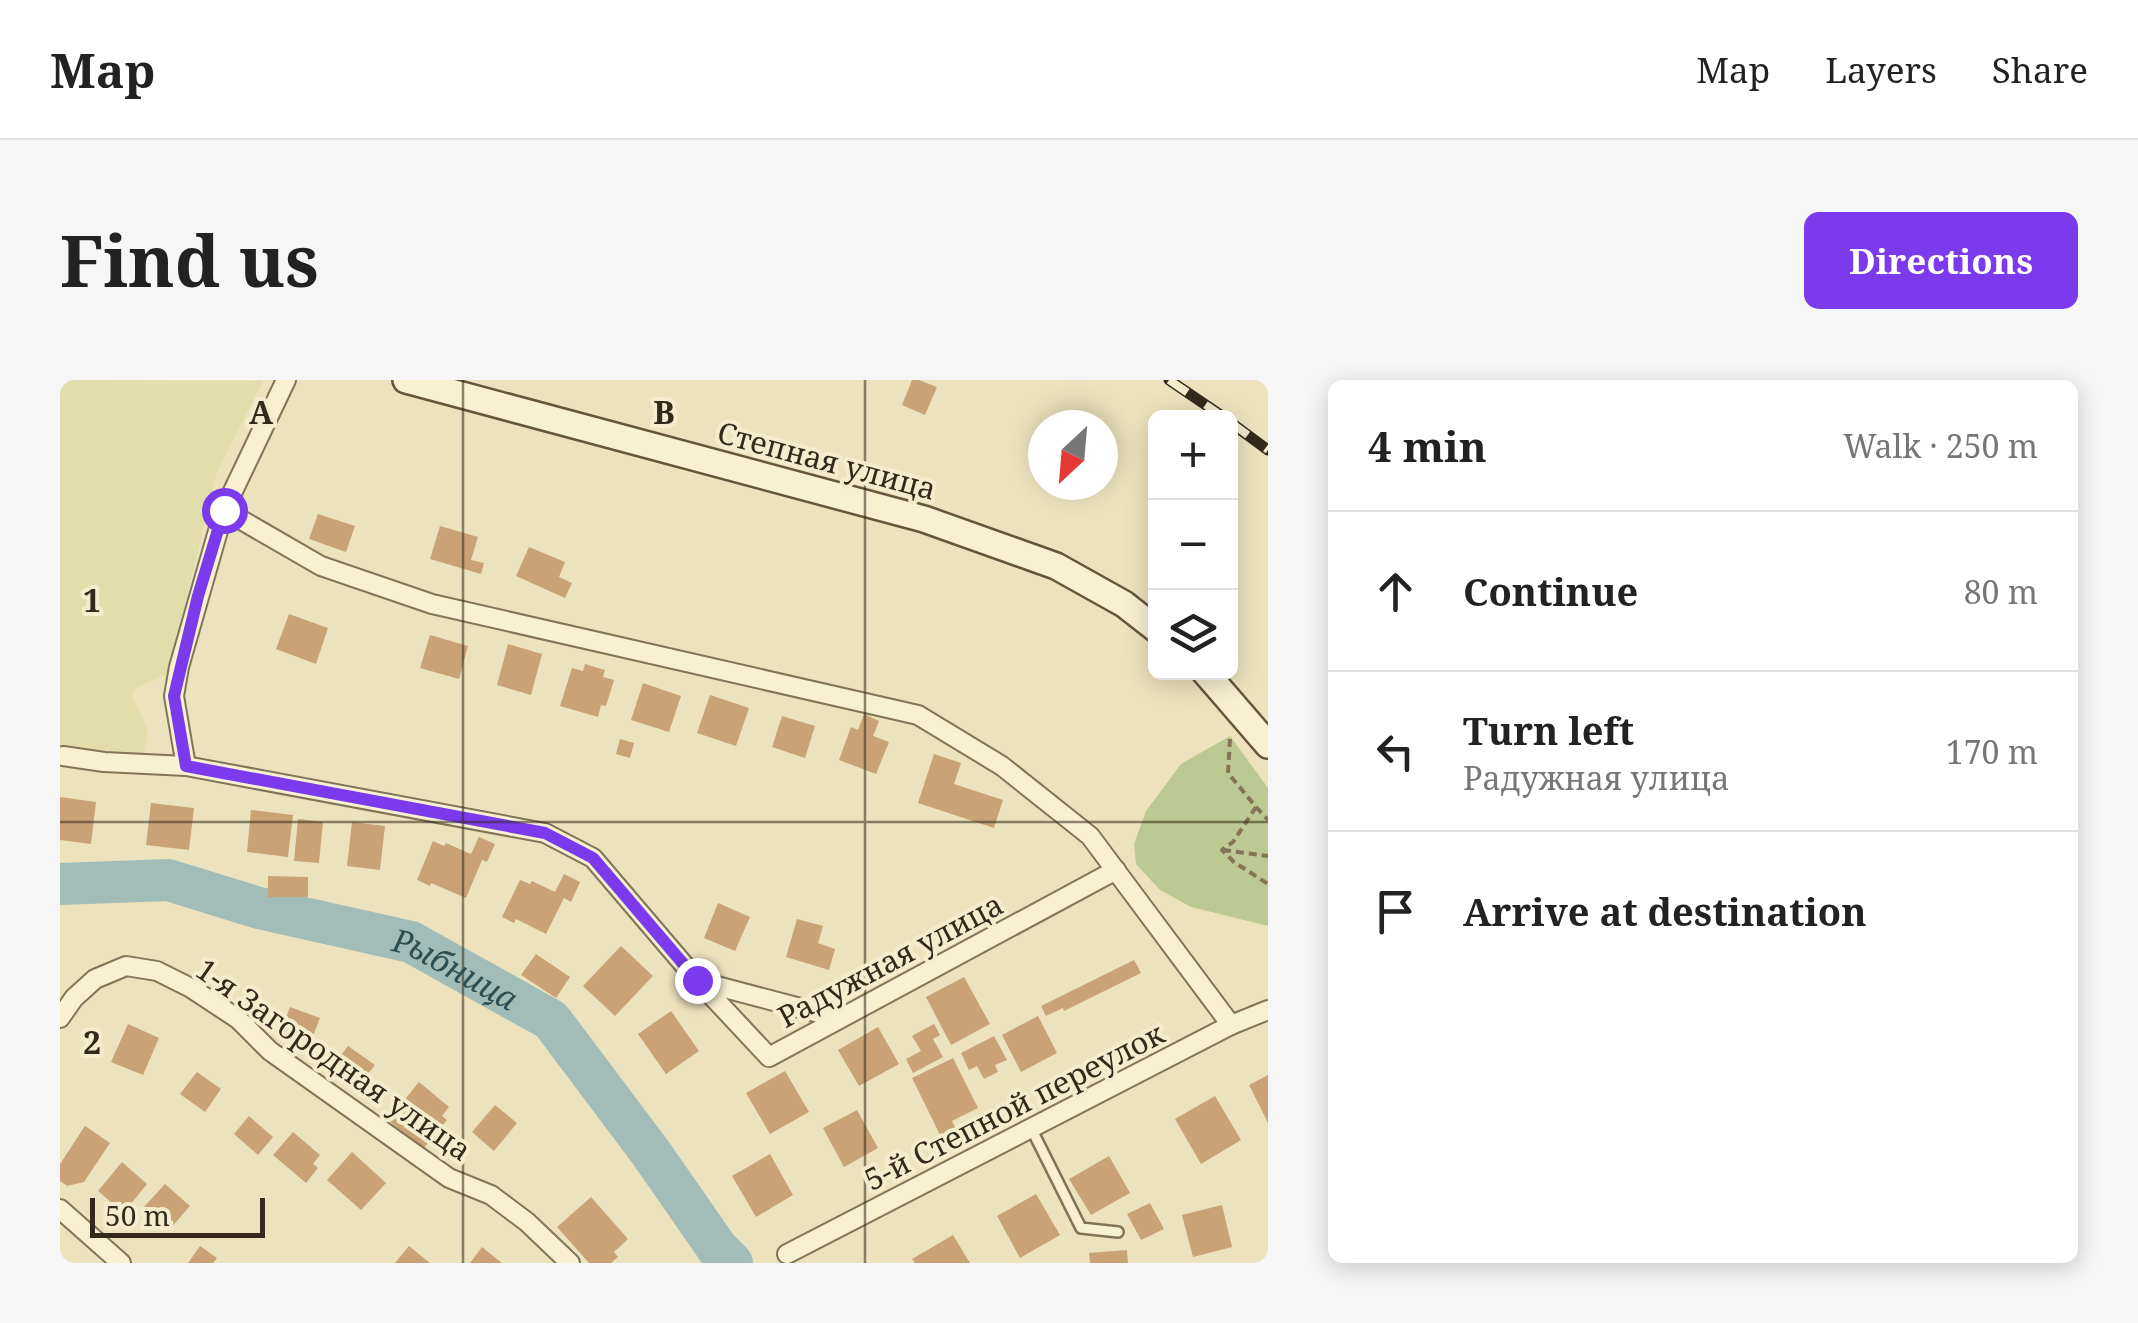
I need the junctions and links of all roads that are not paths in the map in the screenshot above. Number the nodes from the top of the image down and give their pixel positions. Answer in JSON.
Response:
{"nodes":[{"id":1,"x":286,"y":380,"type":"edge"},
{"id":2,"x":406,"y":380,"type":"edge"},
{"id":3,"x":224,"y":510,"type":"junction"},
{"id":4,"x":1148,"y":623,"type":"edge"},
{"id":5,"x":1213,"y":680,"type":"edge"},
{"id":6,"x":1268,"y":746,"type":"edge"},
{"id":7,"x":63,"y":756,"type":"dead end"},
{"id":8,"x":186,"y":766,"type":"junction"},
{"id":9,"x":1116,"y":870,"type":"junction"},
{"id":10,"x":697,"y":980,"type":"junction"},
{"id":11,"x":1268,"y":1010,"type":"edge"},
{"id":12,"x":60,"y":1018,"type":"edge"},
{"id":13,"x":838,"y":1018,"type":"junction"},
{"id":14,"x":1231,"y":1025,"type":"junction"},
{"id":15,"x":1031,"y":1128,"type":"junction"},
{"id":16,"x":60,"y":1208,"type":"edge"},
{"id":17,"x":1118,"y":1232,"type":"dead end"},
{"id":18,"x":787,"y":1254,"type":"dead end"},
{"id":19,"x":120,"y":1263,"type":"edge"},
{"id":20,"x":570,"y":1263,"type":"edge"}],
"edges":[{"from":1,"to":3,"type":"street"},
{"from":2,"to":4,"type":"main road","name":"Степная улица"},
{"from":3,"to":8,"type":"street"},
{"from":3,"to":9,"type":"street"},
{"from":5,"to":6,"type":"main road"},
{"from":7,"to":8,"type":"street","name":"Радужная улица"},
{"from":8,"to":10,"type":"street","name":"Радужная улица"},
{"from":9,"to":13,"type":"street","name":"Радужная улица"},
{"from":9,"to":14,"type":"street"},
{"from":10,"to":13,"type":"street"},
{"from":10,"to":13,"type":"street","name":"Радужная улица"},
{"from":11,"to":14,"type":"street","name":"5-й Степной переулок"},
{"from":12,"to":20,"type":"street","name":"1-я Загородная улица"},
{"from":14,"to":15,"type":"street","name":"5-й Степной переулок"},
{"from":15,"to":17,"type":"lane"},
{"from":15,"to":18,"type":"street","name":"5-й Степной переулок"},
{"from":16,"to":19,"type":"street"}]}
